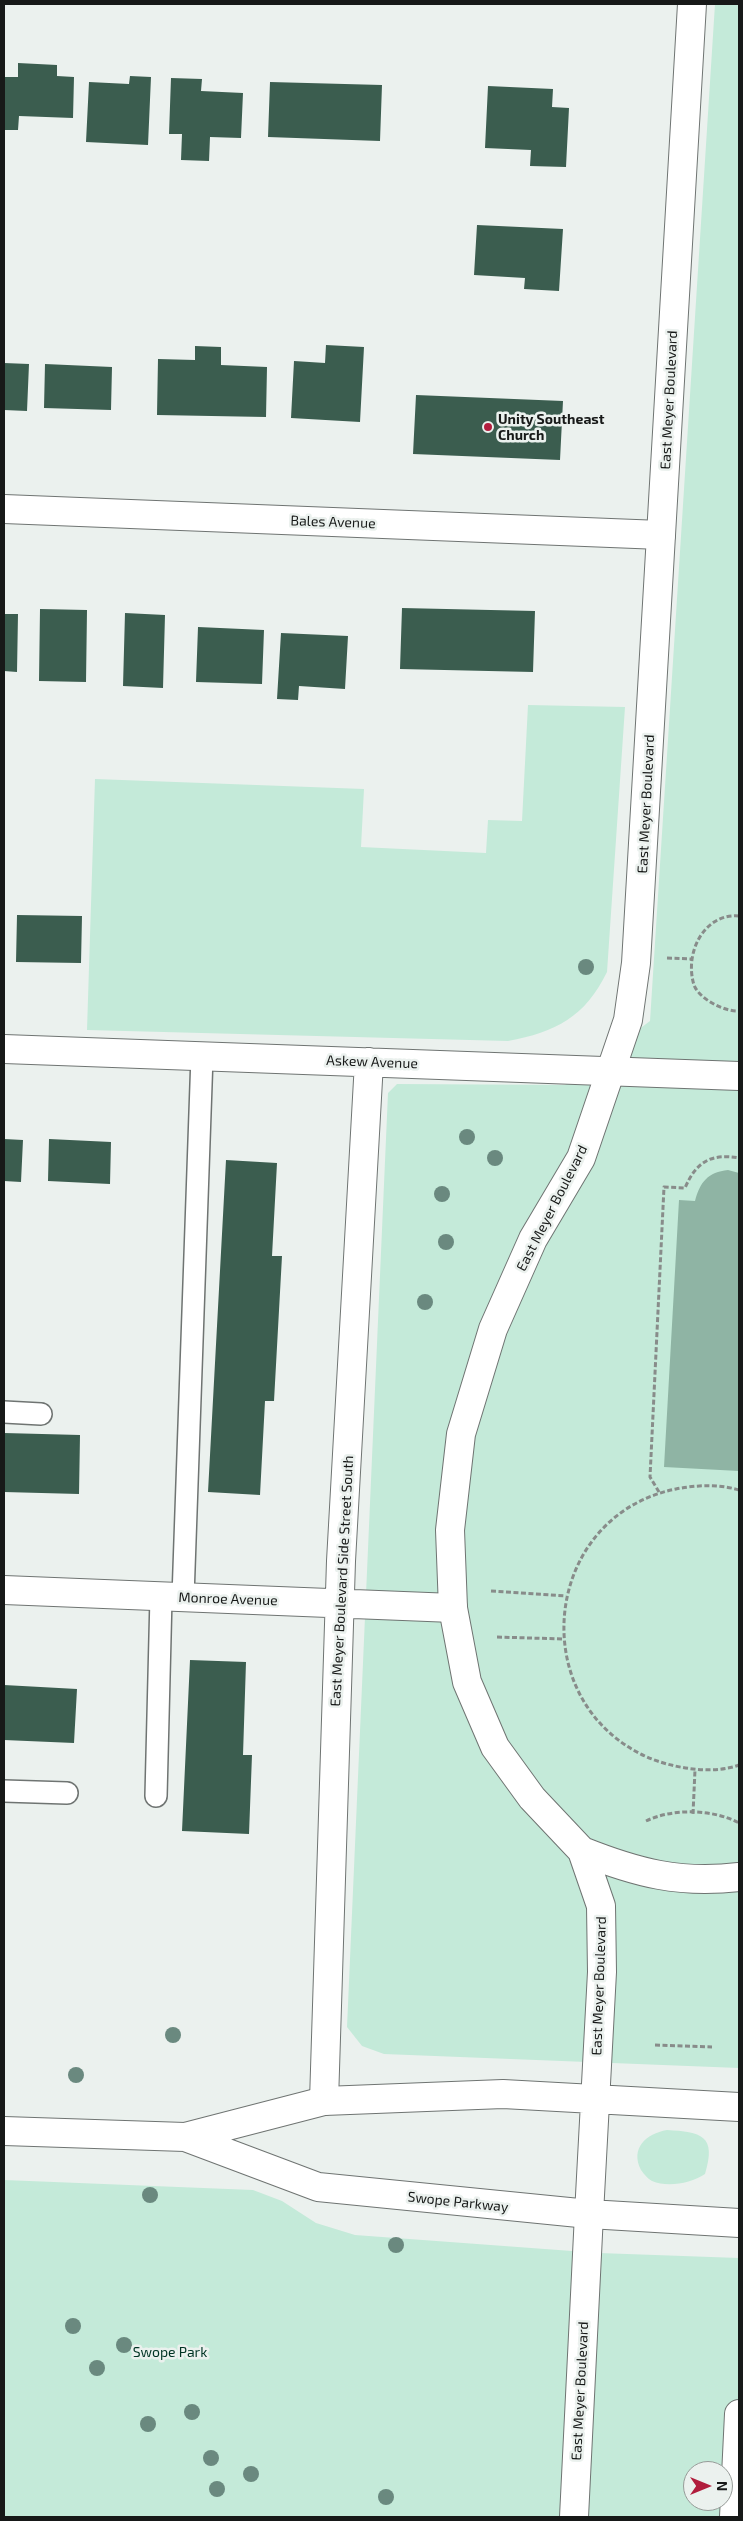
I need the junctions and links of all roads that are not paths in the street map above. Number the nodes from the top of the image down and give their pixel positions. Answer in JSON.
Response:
{"nodes":[{"id":1,"x":692,"y":4,"type":"edge"},
{"id":2,"x":4,"y":509,"type":"edge"},
{"id":3,"x":662,"y":535,"type":"junction"},
{"id":4,"x":4,"y":1049,"type":"edge"},
{"id":5,"x":202,"y":1056,"type":"junction"},
{"id":6,"x":368,"y":1062,"type":"junction"},
{"id":7,"x":610,"y":1070,"type":"junction"},
{"id":8,"x":739,"y":1076,"type":"edge"},
{"id":9,"x":4,"y":1412,"type":"edge"},
{"id":10,"x":41,"y":1414,"type":"dead end"},
{"id":11,"x":4,"y":1590,"type":"edge"},
{"id":12,"x":172,"y":1597,"type":"junction"},
{"id":13,"x":339,"y":1604,"type":"junction"},
{"id":14,"x":453,"y":1608,"type":"junction"},
{"id":15,"x":4,"y":1791,"type":"edge"},
{"id":16,"x":67,"y":1793,"type":"dead end"},
{"id":17,"x":156,"y":1796,"type":"dead end"},
{"id":18,"x":582,"y":1851,"type":"junction"},
{"id":19,"x":739,"y":1877,"type":"edge"},
{"id":20,"x":594,"y":2100,"type":"junction"},
{"id":21,"x":324,"y":2101,"type":"junction"},
{"id":22,"x":739,"y":2107,"type":"edge"},
{"id":23,"x":4,"y":2131,"type":"edge"},
{"id":24,"x":185,"y":2137,"type":"junction"},
{"id":25,"x":589,"y":2214,"type":"junction"},
{"id":26,"x":739,"y":2223,"type":"edge"},
{"id":27,"x":739,"y":2414,"type":"edge"},
{"id":28,"x":574,"y":2517,"type":"edge"},
{"id":29,"x":734,"y":2517,"type":"edge"}],
"edges":[{"from":1,"to":3,"type":"main road","name":"East Meyer Boulevard"},
{"from":2,"to":3,"type":"main road","name":"Bales Avenue"},
{"from":3,"to":7,"type":"main road","name":"East Meyer Boulevard"},
{"from":4,"to":5,"type":"main road","name":"Askew Avenue"},
{"from":5,"to":6,"type":"main road","name":"Askew Avenue"},
{"from":5,"to":12,"type":"lane"},
{"from":6,"to":7,"type":"main road","name":"Askew Avenue"},
{"from":6,"to":13,"type":"main road","name":"East Meyer Boulevard Side Street South"},
{"from":7,"to":8,"type":"main road","name":"Askew Avenue"},
{"from":7,"to":14,"type":"main road","name":"East Meyer Boulevard"},
{"from":9,"to":10,"type":"lane"},
{"from":11,"to":12,"type":"main road","name":"Monroe Avenue"},
{"from":12,"to":13,"type":"main road","name":"Monroe Avenue"},
{"from":12,"to":17,"type":"lane"},
{"from":13,"to":14,"type":"main road","name":"Monroe Avenue"},
{"from":13,"to":21,"type":"main road","name":"East Meyer Boulevard Side Street South"},
{"from":14,"to":18,"type":"main road","name":"East Meyer Boulevard"},
{"from":15,"to":16,"type":"lane"},
{"from":18,"to":19,"type":"main road"},
{"from":18,"to":20,"type":"main road","name":"East Meyer Boulevard"},
{"from":20,"to":21,"type":"main road","name":"Swope Parkway"},
{"from":20,"to":22,"type":"main road","name":"Swope Parkway"},
{"from":20,"to":25,"type":"main road","name":"East Meyer Boulevard"},
{"from":21,"to":24,"type":"main road","name":"Swope Parkway"},
{"from":23,"to":24,"type":"main road","name":"Swope Parkway"},
{"from":24,"to":25,"type":"main road","name":"Swope Parkway"},
{"from":25,"to":26,"type":"main road","name":"Swope Parkway"},
{"from":25,"to":28,"type":"main road","name":"East Meyer Boulevard"},
{"from":27,"to":29,"type":"main road"}]}
